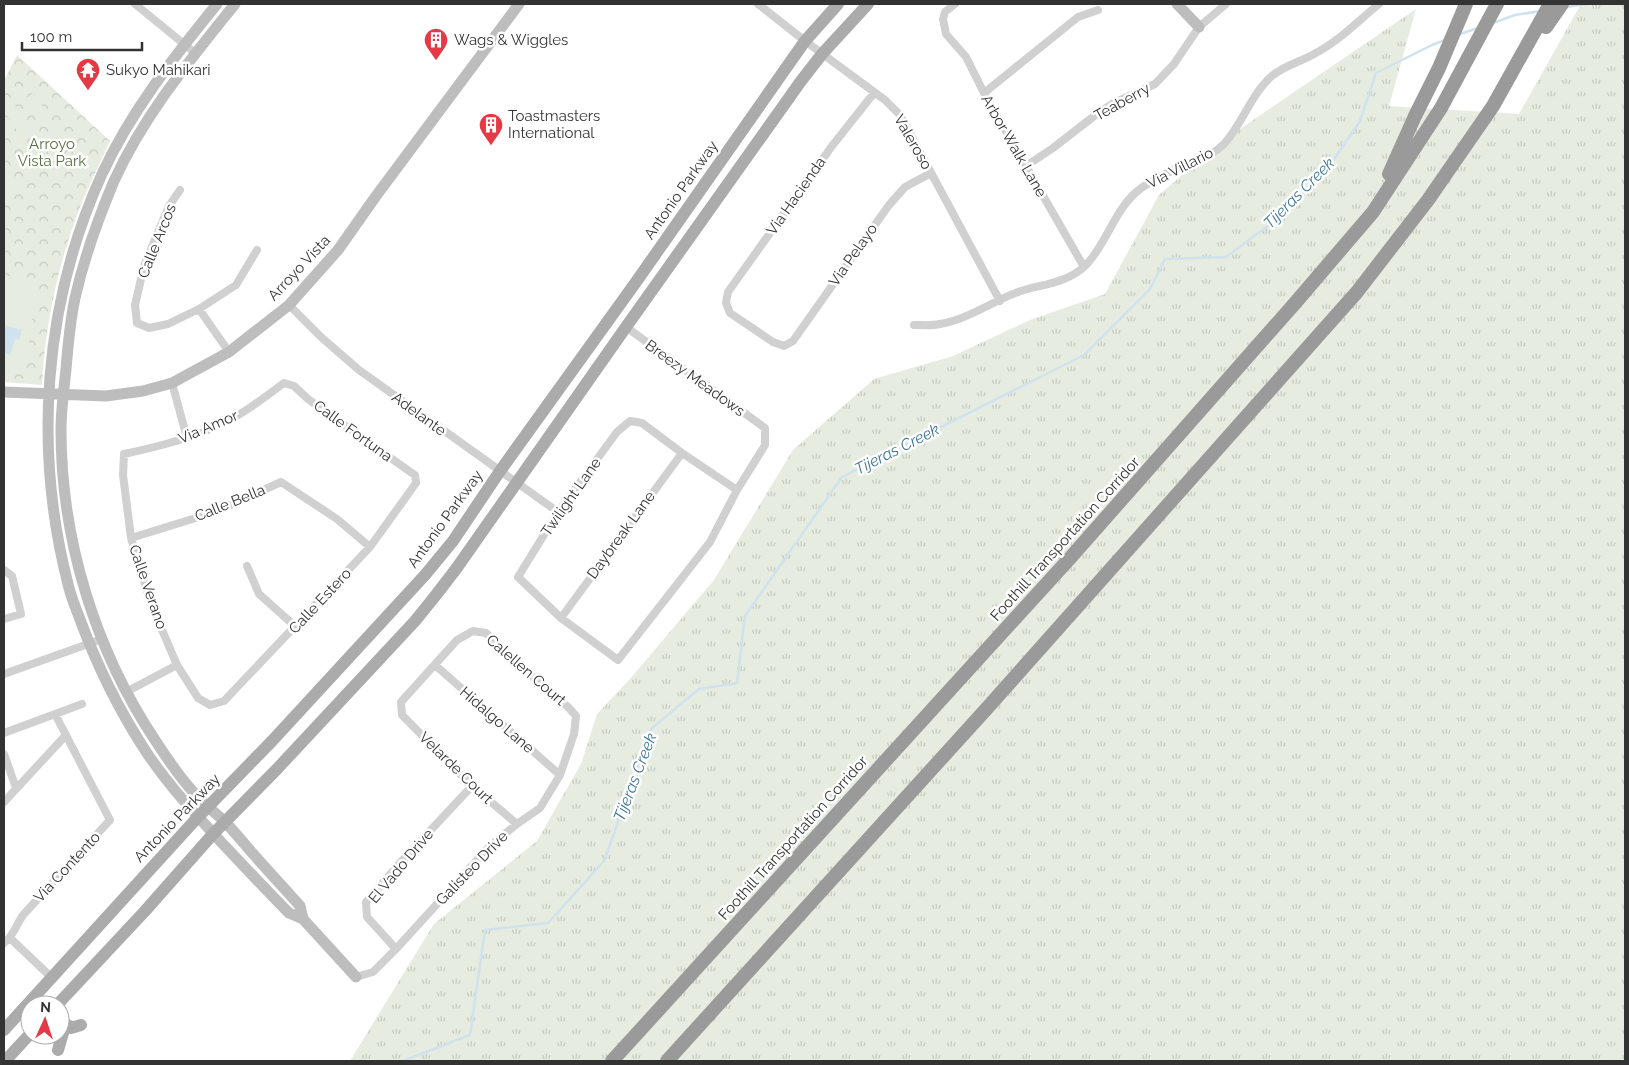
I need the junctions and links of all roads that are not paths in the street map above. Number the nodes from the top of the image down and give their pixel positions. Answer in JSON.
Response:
{"nodes":[{"id":1,"x":135,"y":4,"type":"edge"},
{"id":2,"x":217,"y":4,"type":"edge"},
{"id":3,"x":235,"y":4,"type":"edge"},
{"id":4,"x":519,"y":4,"type":"edge"},
{"id":5,"x":758,"y":4,"type":"edge"},
{"id":6,"x":838,"y":4,"type":"edge"},
{"id":7,"x":868,"y":4,"type":"edge"},
{"id":8,"x":955,"y":4,"type":"edge"},
{"id":9,"x":1177,"y":4,"type":"edge"},
{"id":10,"x":1226,"y":4,"type":"edge"},
{"id":11,"x":1379,"y":4,"type":"edge"},
{"id":12,"x":1466,"y":4,"type":"edge"},
{"id":13,"x":1497,"y":4,"type":"edge"},
{"id":14,"x":1550,"y":4,"type":"edge"},
{"id":15,"x":1562,"y":4,"type":"edge"},
{"id":16,"x":1098,"y":10,"type":"dead end"},
{"id":17,"x":1199,"y":27,"type":"junction"},
{"id":18,"x":805,"y":41,"type":"junction"},
{"id":19,"x":185,"y":44,"type":"junction"},
{"id":20,"x":196,"y":53,"type":"junction"},
{"id":21,"x":822,"y":54,"type":"junction"},
{"id":22,"x":874,"y":93,"type":"junction"},
{"id":23,"x":984,"y":93,"type":"junction"},
{"id":24,"x":1492,"y":106,"type":"junction"},
{"id":25,"x":1026,"y":166,"type":"junction"},
{"id":26,"x":931,"y":173,"type":"junction"},
{"id":27,"x":180,"y":190,"type":"dead end"},
{"id":28,"x":1372,"y":212,"type":"junction"},
{"id":29,"x":257,"y":250,"type":"dead end"},
{"id":30,"x":1084,"y":267,"type":"junction"},
{"id":31,"x":1000,"y":301,"type":"junction"},
{"id":32,"x":289,"y":305,"type":"junction"},
{"id":33,"x":200,"y":309,"type":"junction"},
{"id":34,"x":914,"y":326,"type":"dead end"},
{"id":35,"x":626,"y":327,"type":"junction"},
{"id":36,"x":784,"y":346,"type":"joint"},
{"id":37,"x":229,"y":352,"type":"junction"},
{"id":38,"x":172,"y":383,"type":"junction"},
{"id":39,"x":284,"y":383,"type":"joint"},
{"id":40,"x":4,"y":392,"type":"edge"},
{"id":41,"x":49,"y":395,"type":"junction"},
{"id":42,"x":63,"y":395,"type":"junction"},
{"id":43,"x":187,"y":438,"type":"junction"},
{"id":44,"x":682,"y":452,"type":"junction"},
{"id":45,"x":124,"y":454,"type":"joint"},
{"id":46,"x":500,"y":471,"type":"junction"},
{"id":47,"x":416,"y":483,"type":"joint"},
{"id":48,"x":516,"y":483,"type":"junction"},
{"id":49,"x":737,"y":490,"type":"junction"},
{"id":50,"x":558,"y":512,"type":"junction"},
{"id":51,"x":131,"y":538,"type":"junction"},
{"id":52,"x":370,"y":547,"type":"junction"},
{"id":53,"x":247,"y":566,"type":"dead end"},
{"id":54,"x":4,"y":570,"type":"edge"},
{"id":55,"x":561,"y":618,"type":"junction"},
{"id":56,"x":4,"y":619,"type":"edge"},
{"id":57,"x":296,"y":627,"type":"junction"},
{"id":58,"x":102,"y":639,"type":"junction"},
{"id":59,"x":89,"y":643,"type":"junction"},
{"id":60,"x":177,"y":665,"type":"junction"},
{"id":61,"x":435,"y":666,"type":"junction"},
{"id":62,"x":4,"y":674,"type":"edge"},
{"id":63,"x":126,"y":692,"type":"junction"},
{"id":64,"x":82,"y":704,"type":"dead end"},
{"id":65,"x":210,"y":705,"type":"joint"},
{"id":66,"x":56,"y":714,"type":"junction"},
{"id":67,"x":576,"y":716,"type":"joint"},
{"id":68,"x":4,"y":733,"type":"edge"},
{"id":69,"x":66,"y":735,"type":"junction"},
{"id":70,"x":4,"y":754,"type":"edge"},
{"id":71,"x":560,"y":775,"type":"junction"},
{"id":72,"x":472,"y":786,"type":"junction"},
{"id":73,"x":16,"y":788,"type":"junction"},
{"id":74,"x":4,"y":802,"type":"edge"},
{"id":75,"x":209,"y":808,"type":"junction"},
{"id":76,"x":197,"y":818,"type":"junction"},
{"id":77,"x":225,"y":822,"type":"junction"},
{"id":78,"x":517,"y":824,"type":"junction"},
{"id":79,"x":214,"y":834,"type":"junction"},
{"id":80,"x":303,"y":919,"type":"junction"},
{"id":81,"x":7,"y":941,"type":"edge"},
{"id":82,"x":396,"y":949,"type":"junction"},
{"id":83,"x":51,"y":976,"type":"junction"},
{"id":84,"x":356,"y":977,"type":"joint"},
{"id":85,"x":67,"y":995,"type":"edge"},
{"id":86,"x":81,"y":1026,"type":"dead end"},
{"id":87,"x":70,"y":1027,"type":"edge"},
{"id":88,"x":4,"y":1030,"type":"edge"},
{"id":89,"x":20,"y":1045,"type":"edge"},
{"id":90,"x":59,"y":1045,"type":"edge"},
{"id":91,"x":58,"y":1050,"type":"dead end"},
{"id":92,"x":5,"y":1061,"type":"edge"},
{"id":93,"x":612,"y":1061,"type":"edge"},
{"id":94,"x":667,"y":1061,"type":"edge"}],
"edges":[{"from":1,"to":19,"type":"street"},
{"from":2,"to":19,"type":"main road"},
{"from":3,"to":20,"type":"main road"},
{"from":4,"to":32,"type":"main road","name":"Arroyo Vista"},
{"from":5,"to":18,"type":"street","name":"Valeroso"},
{"from":6,"to":18,"type":"main road","name":"Antonio Parkway"},
{"from":7,"to":21,"type":"main road"},
{"from":8,"to":23,"type":"street","name":"Arbor Walk Lane"},
{"from":9,"to":17,"type":"main road"},
{"from":10,"to":17,"type":"street","name":"Teaberry"},
{"from":11,"to":30,"type":"street","name":"Via Villario"},
{"from":12,"to":28,"type":"highway"},
{"from":13,"to":28,"type":"highway","name":"Foothill Transportation Corridor"},
{"from":14,"to":24,"type":"highway"},
{"from":15,"to":24,"type":"highway"},
{"from":16,"to":23,"type":"street"},
{"from":17,"to":25,"type":"street","name":"Teaberry"},
{"from":18,"to":21,"type":"street","name":"Valeroso"},
{"from":18,"to":46,"type":"main road","name":"Antonio Parkway"},
{"from":19,"to":20,"type":"street"},
{"from":19,"to":41,"type":"main road"},
{"from":20,"to":42,"type":"main road"},
{"from":21,"to":22,"type":"street","name":"Valeroso"},
{"from":21,"to":35,"type":"main road"},
{"from":22,"to":26,"type":"street","name":"Valeroso"},
{"from":22,"to":36,"type":"street","name":"Via Hacienda"},
{"from":23,"to":25,"type":"street","name":"Arbor Walk Lane"},
{"from":24,"to":94,"type":"highway"},
{"from":25,"to":30,"type":"street","name":"Arbor Walk Lane"},
{"from":26,"to":31,"type":"street","name":"Valeroso"},
{"from":26,"to":36,"type":"street","name":"Via Pelayo"},
{"from":27,"to":33,"type":"street","name":"Calle Arcos"},
{"from":28,"to":93,"type":"highway","name":"Foothill Transportation Corridor"},
{"from":29,"to":33,"type":"street"},
{"from":30,"to":31,"type":"street","name":"Via Villario"},
{"from":31,"to":34,"type":"street","name":"Via Villario"},
{"from":32,"to":37,"type":"main road","name":"Arroyo Vista"},
{"from":32,"to":46,"type":"street","name":"Adelante"},
{"from":33,"to":37,"type":"street"},
{"from":35,"to":48,"type":"main road"},
{"from":35,"to":49,"type":"street","name":"Breezy Meadows"},
{"from":37,"to":38,"type":"main road","name":"Arroyo Vista"},
{"from":38,"to":42,"type":"main road","name":"Arroyo Vista"},
{"from":38,"to":43,"type":"street"},
{"from":39,"to":43,"type":"street","name":"Via Amor"},
{"from":39,"to":47,"type":"street","name":"Calle Fortuna"},
{"from":40,"to":41,"type":"main road","name":"Arroyo Vista"},
{"from":41,"to":42,"type":"main road","name":"Arroyo Vista"},
{"from":41,"to":59,"type":"main road"},
{"from":42,"to":58,"type":"main road"},
{"from":43,"to":45,"type":"street","name":"Via Amor"},
{"from":44,"to":49,"type":"street"},
{"from":44,"to":50,"type":"street","name":"Twilight Lane"},
{"from":44,"to":55,"type":"street","name":"Daybreak Lane"},
{"from":45,"to":51,"type":"street","name":"Calle Verano"},
{"from":46,"to":48,"type":"street","name":"Adelante"},
{"from":46,"to":75,"type":"main road","name":"Antonio Parkway"},
{"from":47,"to":52,"type":"street","name":"Calle Estero"},
{"from":48,"to":50,"type":"street","name":"Adelante"},
{"from":48,"to":77,"type":"main road"},
{"from":49,"to":55,"type":"street"},
{"from":50,"to":55,"type":"street","name":"Twilight Lane"},
{"from":51,"to":52,"type":"street","name":"Calle Bella"},
{"from":51,"to":60,"type":"street","name":"Calle Verano"},
{"from":52,"to":57,"type":"street","name":"Calle Estero"},
{"from":53,"to":57,"type":"street"},
{"from":54,"to":56,"type":"street"},
{"from":57,"to":65,"type":"street","name":"Calle Estero"},
{"from":58,"to":59,"type":"street"},
{"from":58,"to":63,"type":"main road"},
{"from":59,"to":62,"type":"street"},
{"from":59,"to":76,"type":"main road"},
{"from":60,"to":63,"type":"street"},
{"from":60,"to":65,"type":"street","name":"Calle Verano"},
{"from":61,"to":67,"type":"street","name":"Calellen Court"},
{"from":61,"to":71,"type":"street","name":"Hidalgo Lane"},
{"from":61,"to":72,"type":"street","name":"Velarde Court"},
{"from":63,"to":75,"type":"main road"},
{"from":64,"to":66,"type":"street"},
{"from":66,"to":68,"type":"street"},
{"from":66,"to":69,"type":"street"},
{"from":67,"to":71,"type":"street","name":"Galisteo Drive"},
{"from":69,"to":73,"type":"street"},
{"from":69,"to":81,"type":"street","name":"Via Contento"},
{"from":70,"to":73,"type":"street"},
{"from":71,"to":78,"type":"street","name":"Galisteo Drive"},
{"from":72,"to":78,"type":"street","name":"Velarde Court"},
{"from":72,"to":82,"type":"street","name":"El Vado Drive"},
{"from":73,"to":74,"type":"street"},
{"from":75,"to":76,"type":"main road","name":"Antonio Parkway"},
{"from":75,"to":77,"type":"main road"},
{"from":76,"to":79,"type":"main road"},
{"from":76,"to":83,"type":"main road","name":"Antonio Parkway"},
{"from":77,"to":79,"type":"main road"},
{"from":77,"to":80,"type":"main road"},
{"from":78,"to":82,"type":"street","name":"Galisteo Drive"},
{"from":79,"to":80,"type":"main road"},
{"from":79,"to":85,"type":"main road"},
{"from":80,"to":84,"type":"main road"},
{"from":81,"to":83,"type":"street"},
{"from":82,"to":84,"type":"street","name":"Galisteo Drive"},
{"from":83,"to":88,"type":"main road","name":"Antonio Parkway"},
{"from":86,"to":87,"type":"main road"},
{"from":89,"to":92,"type":"main road"},
{"from":90,"to":91,"type":"main road"}]}
